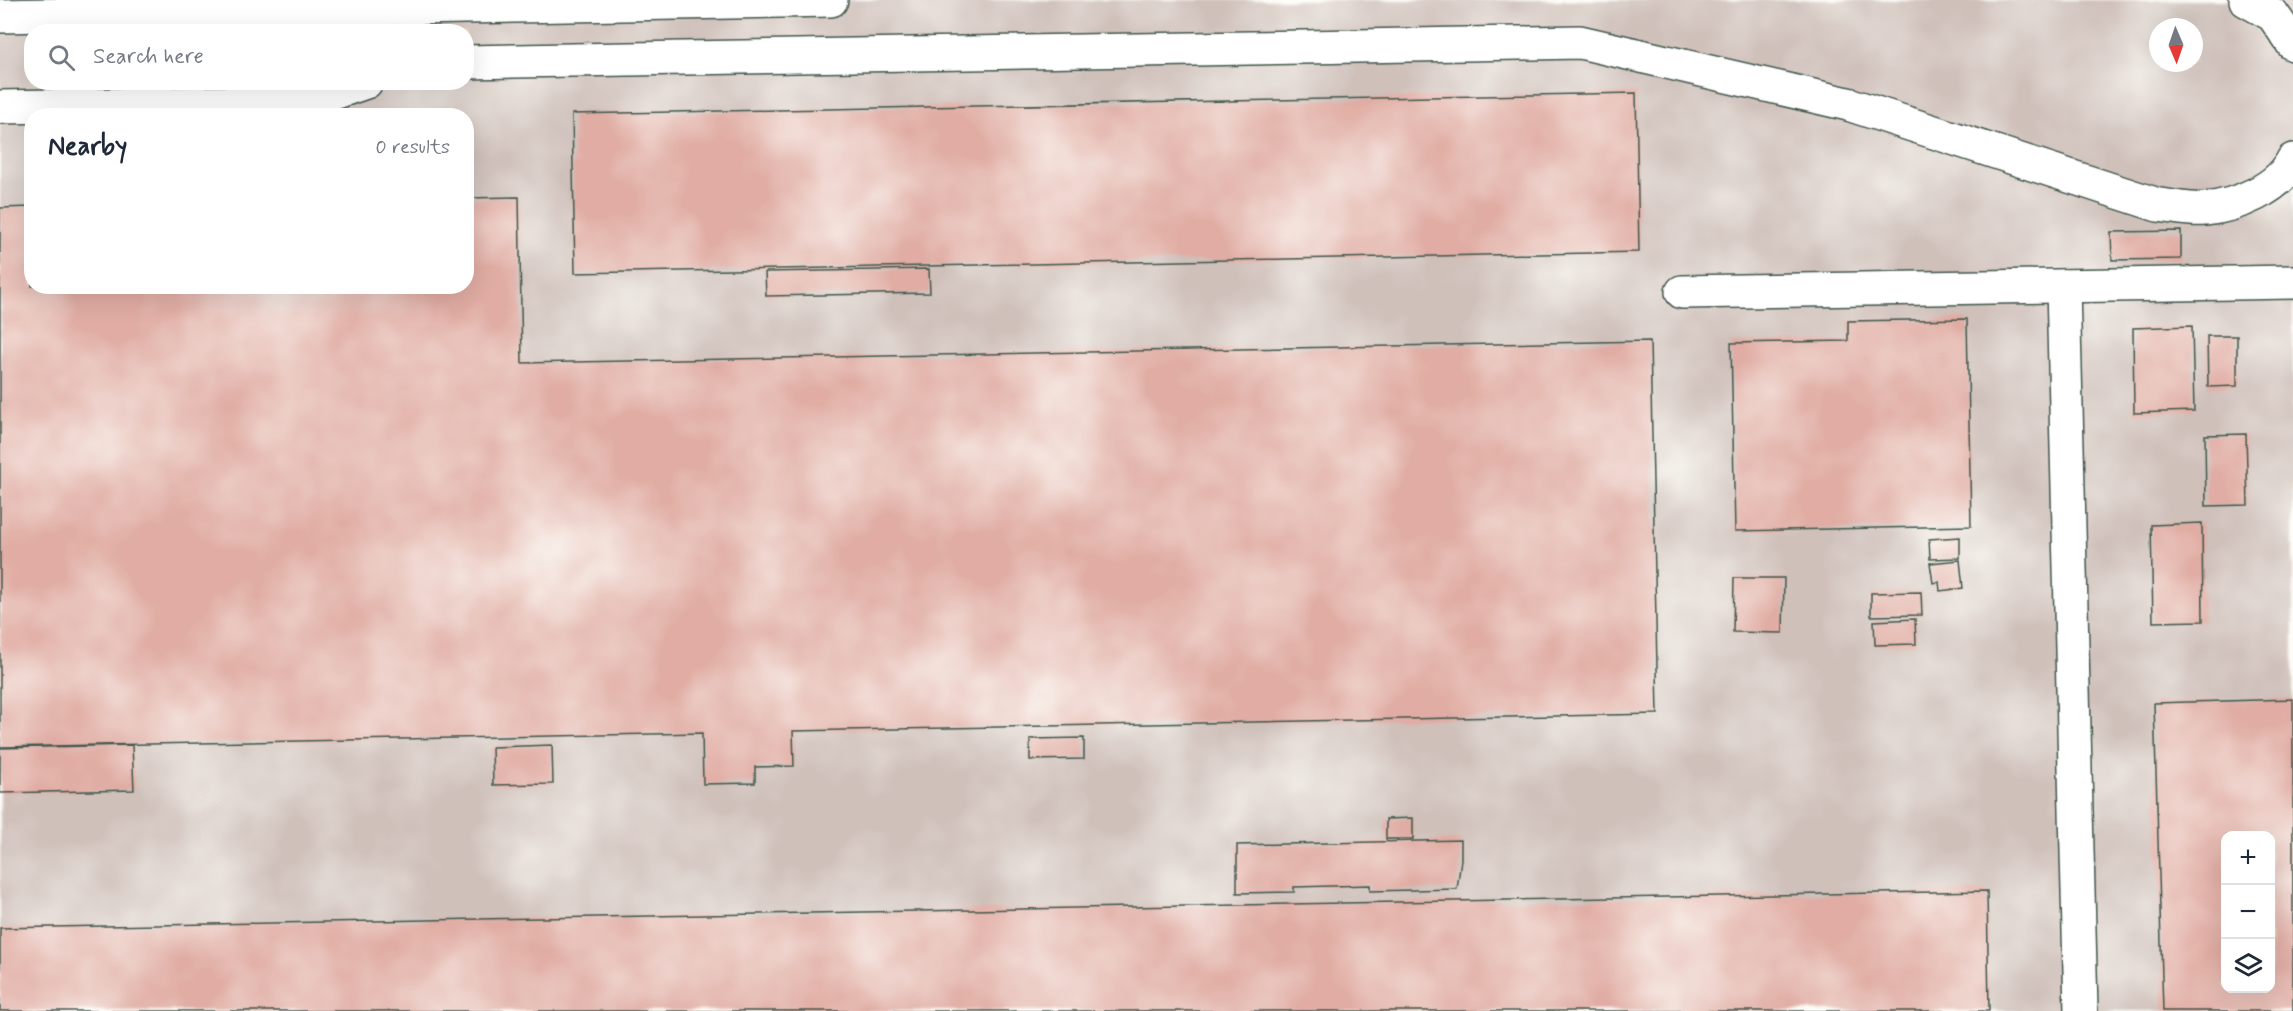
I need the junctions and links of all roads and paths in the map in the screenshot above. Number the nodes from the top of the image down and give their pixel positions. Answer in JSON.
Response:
{"nodes":[{"id":1,"x":831,"y":0,"type":"edge"},
{"id":2,"x":2246,"y":0,"type":"edge"},
{"id":3,"x":0,"y":16,"type":"edge"},
{"id":4,"x":2293,"y":44,"type":"edge"},
{"id":5,"x":474,"y":62,"type":"edge"},
{"id":6,"x":343,"y":90,"type":"edge"},
{"id":7,"x":0,"y":107,"type":"edge"},
{"id":8,"x":2293,"y":160,"type":"edge"},
{"id":9,"x":2293,"y":282,"type":"edge"},
{"id":10,"x":2063,"y":286,"type":"junction"},
{"id":11,"x":1682,"y":292,"type":"dead end"},
{"id":12,"x":2081,"y":1011,"type":"edge"}],
"edges":[{"from":1,"to":3,"type":"lane"},
{"from":2,"to":4,"type":"lane"},
{"from":5,"to":8,"type":"lane"},
{"from":6,"to":7,"type":"lane"},
{"from":9,"to":10,"type":"lane"},
{"from":10,"to":11,"type":"lane"},
{"from":10,"to":12,"type":"lane"}]}
